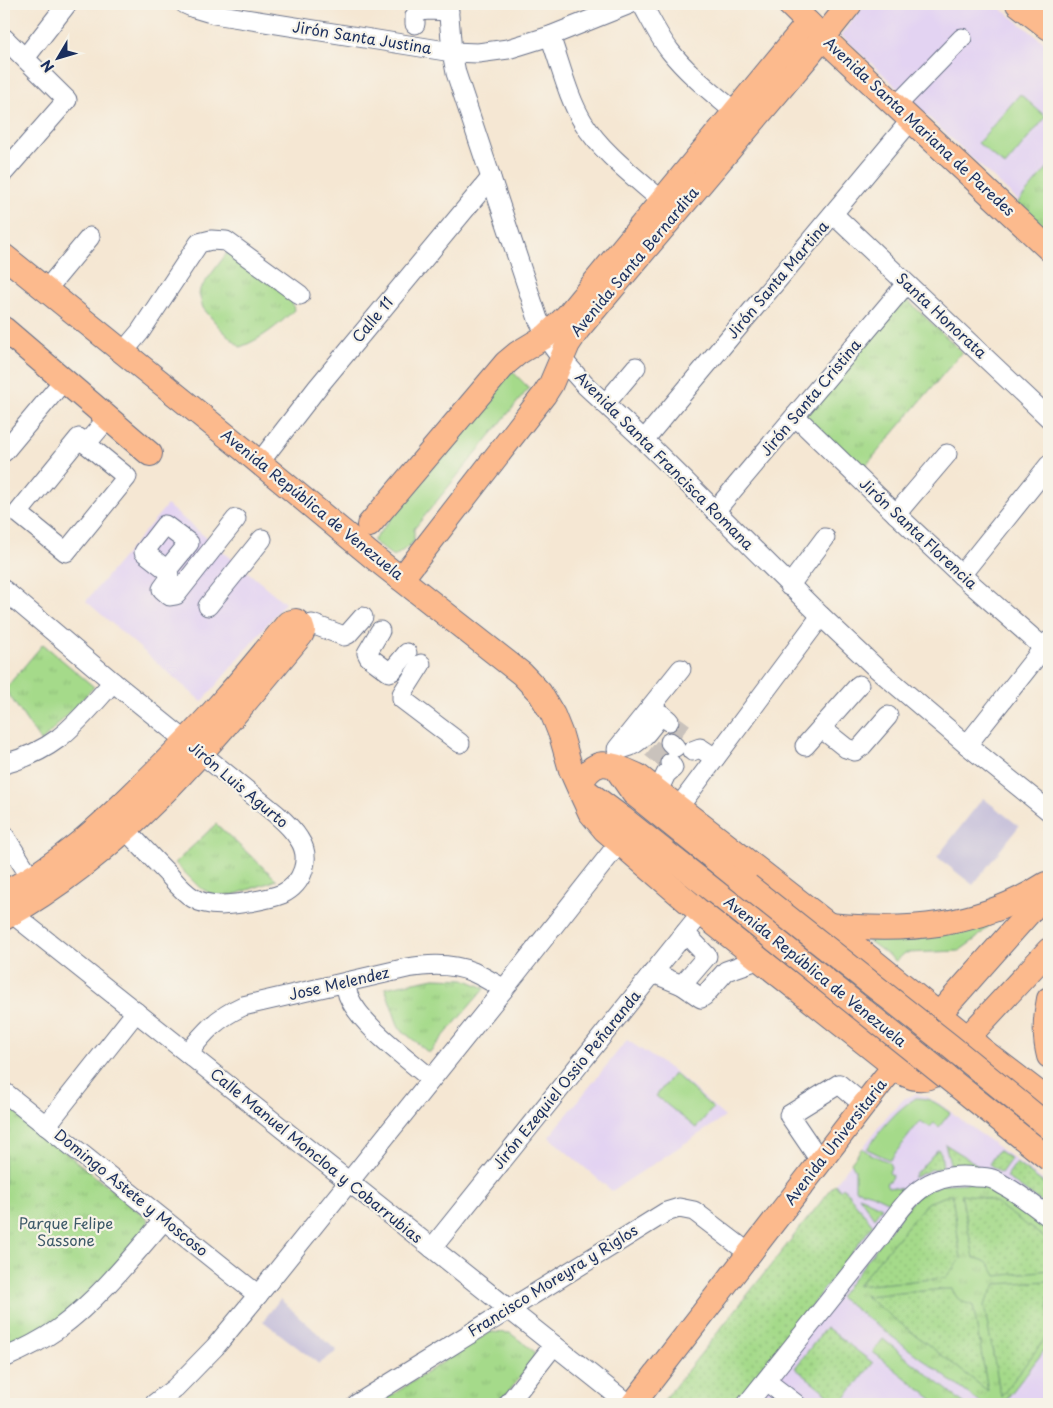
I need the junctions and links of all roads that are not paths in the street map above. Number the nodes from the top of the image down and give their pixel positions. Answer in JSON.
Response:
{"nodes":[{"id":1,"x":67,"y":4,"type":"edge"},
{"id":2,"x":185,"y":4,"type":"edge"},
{"id":3,"x":630,"y":4,"type":"edge"},
{"id":4,"x":642,"y":4,"type":"edge"},
{"id":5,"x":789,"y":4,"type":"edge"},
{"id":6,"x":850,"y":4,"type":"edge"},
{"id":7,"x":1018,"y":4,"type":"edge"},
{"id":8,"x":449,"y":7,"type":"edge"},
{"id":9,"x":415,"y":24,"type":"dead end"},
{"id":10,"x":1049,"y":28,"type":"edge"},
{"id":11,"x":816,"y":30,"type":"junction"},
{"id":12,"x":550,"y":36,"type":"junction"},
{"id":13,"x":4,"y":38,"type":"edge"},
{"id":14,"x":962,"y":38,"type":"dead end"},
{"id":15,"x":452,"y":52,"type":"junction"},
{"id":16,"x":25,"y":58,"type":"junction"},
{"id":17,"x":735,"y":112,"type":"junction"},
{"id":18,"x":904,"y":113,"type":"junction"},
{"id":19,"x":4,"y":172,"type":"edge"},
{"id":20,"x":491,"y":178,"type":"junction"},
{"id":21,"x":662,"y":201,"type":"junction"},
{"id":22,"x":833,"y":214,"type":"junction"},
{"id":23,"x":90,"y":237,"type":"dead end"},
{"id":24,"x":1049,"y":249,"type":"edge"},
{"id":25,"x":4,"y":256,"type":"edge"},
{"id":26,"x":906,"y":284,"type":"junction"},
{"id":27,"x":46,"y":290,"type":"junction"},
{"id":28,"x":300,"y":295,"type":"dead end"},
{"id":29,"x":4,"y":329,"type":"edge"},
{"id":30,"x":546,"y":336,"type":"junction"},
{"id":31,"x":124,"y":352,"type":"junction"},
{"id":32,"x":561,"y":358,"type":"junction"},
{"id":33,"x":636,"y":366,"type":"dead end"},
{"id":34,"x":64,"y":380,"type":"junction"},
{"id":35,"x":605,"y":404,"type":"junction"},
{"id":36,"x":795,"y":416,"type":"junction"},
{"id":37,"x":108,"y":418,"type":"junction"},
{"id":38,"x":1049,"y":418,"type":"edge"},
{"id":39,"x":644,"y":440,"type":"junction"},
{"id":40,"x":86,"y":444,"type":"junction"},
{"id":41,"x":4,"y":452,"type":"edge"},
{"id":42,"x":150,"y":454,"type":"dead end"},
{"id":43,"x":947,"y":454,"type":"dead end"},
{"id":44,"x":259,"y":463,"type":"junction"},
{"id":45,"x":1049,"y":465,"type":"edge"},
{"id":46,"x":716,"y":511,"type":"junction"},
{"id":47,"x":896,"y":514,"type":"junction"},
{"id":48,"x":236,"y":519,"type":"dead end"},
{"id":49,"x":369,"y":525,"type":"dead end"},
{"id":50,"x":825,"y":538,"type":"dead end"},
{"id":51,"x":262,"y":539,"type":"dead end"},
{"id":52,"x":167,"y":570,"type":"dead end"},
{"id":53,"x":961,"y":575,"type":"junction"},
{"id":54,"x":400,"y":578,"type":"junction"},
{"id":55,"x":789,"y":586,"type":"junction"},
{"id":56,"x":4,"y":590,"type":"edge"},
{"id":57,"x":208,"y":606,"type":"dead end"},
{"id":58,"x":821,"y":616,"type":"junction"},
{"id":59,"x":362,"y":617,"type":"dead end"},
{"id":60,"x":312,"y":624,"type":"dead end"},
{"id":61,"x":380,"y":631,"type":"dead end"},
{"id":62,"x":1047,"y":644,"type":"edge"},
{"id":63,"x":680,"y":669,"type":"dead end"},
{"id":64,"x":113,"y":682,"type":"junction"},
{"id":65,"x":859,"y":685,"type":"dead end"},
{"id":66,"x":888,"y":716,"type":"dead end"},
{"id":67,"x":821,"y":728,"type":"junction"},
{"id":68,"x":460,"y":743,"type":"dead end"},
{"id":69,"x":967,"y":745,"type":"junction"},
{"id":70,"x":805,"y":746,"type":"dead end"},
{"id":71,"x":193,"y":747,"type":"junction"},
{"id":72,"x":676,"y":753,"type":"junction"},
{"id":73,"x":615,"y":757,"type":"junction"},
{"id":74,"x":4,"y":764,"type":"edge"},
{"id":75,"x":579,"y":786,"type":"junction"},
{"id":76,"x":1049,"y":811,"type":"edge"},
{"id":77,"x":126,"y":830,"type":"junction"},
{"id":78,"x":4,"y":835,"type":"edge"},
{"id":79,"x":619,"y":843,"type":"junction"},
{"id":80,"x":31,"y":878,"type":"junction"},
{"id":81,"x":1049,"y":882,"type":"edge"},
{"id":82,"x":1049,"y":890,"type":"edge"},
{"id":83,"x":6,"y":908,"type":"edge"},
{"id":84,"x":709,"y":918,"type":"junction"},
{"id":85,"x":829,"y":925,"type":"junction"},
{"id":86,"x":685,"y":933,"type":"junction"},
{"id":87,"x":1049,"y":950,"type":"edge"},
{"id":88,"x":707,"y":956,"type":"junction"},
{"id":89,"x":760,"y":959,"type":"junction"},
{"id":90,"x":726,"y":971,"type":"junction"},
{"id":91,"x":653,"y":973,"type":"junction"},
{"id":92,"x":346,"y":983,"type":"junction"},
{"id":93,"x":682,"y":985,"type":"junction"},
{"id":94,"x":504,"y":989,"type":"junction"},
{"id":95,"x":1049,"y":999,"type":"edge"},
{"id":96,"x":136,"y":1012,"type":"junction"},
{"id":97,"x":939,"y":1014,"type":"junction"},
{"id":98,"x":968,"y":1038,"type":"junction"},
{"id":99,"x":188,"y":1053,"type":"junction"},
{"id":100,"x":1049,"y":1056,"type":"edge"},
{"id":101,"x":895,"y":1067,"type":"junction"},
{"id":102,"x":431,"y":1079,"type":"junction"},
{"id":103,"x":4,"y":1092,"type":"edge"},
{"id":104,"x":1049,"y":1101,"type":"edge"},
{"id":105,"x":864,"y":1105,"type":"junction"},
{"id":106,"x":46,"y":1126,"type":"junction"},
{"id":107,"x":1049,"y":1127,"type":"edge"},
{"id":108,"x":1049,"y":1159,"type":"edge"},
{"id":109,"x":821,"y":1162,"type":"junction"},
{"id":110,"x":348,"y":1182,"type":"junction"},
{"id":111,"x":1049,"y":1217,"type":"edge"},
{"id":112,"x":164,"y":1220,"type":"junction"},
{"id":113,"x":432,"y":1248,"type":"junction"},
{"id":114,"x":750,"y":1254,"type":"junction"},
{"id":115,"x":258,"y":1295,"type":"junction"},
{"id":116,"x":509,"y":1309,"type":"junction"},
{"id":117,"x":554,"y":1345,"type":"junction"},
{"id":118,"x":4,"y":1358,"type":"edge"},
{"id":119,"x":766,"y":1381,"type":"junction"},
{"id":120,"x":154,"y":1404,"type":"edge"},
{"id":121,"x":357,"y":1404,"type":"edge"},
{"id":122,"x":508,"y":1404,"type":"edge"},
{"id":123,"x":628,"y":1404,"type":"edge"},
{"id":124,"x":634,"y":1404,"type":"edge"},
{"id":125,"x":748,"y":1404,"type":"edge"},
{"id":126,"x":796,"y":1404,"type":"edge"}],
"edges":[{"from":1,"to":16,"type":"street"},
{"from":2,"to":15,"type":"street","name":"Jirón Santa Justina"},
{"from":3,"to":12,"type":"street","name":"Jirón Santa Justina"},
{"from":4,"to":17,"type":"street"},
{"from":5,"to":11,"type":"main road","name":"Avenida Santa Mariana de Paredes"},
{"from":6,"to":11,"type":"main road","name":"Avenida Santa Bernardita"},
{"from":7,"to":10,"type":"main road"},
{"from":8,"to":9,"type":"street"},
{"from":8,"to":15,"type":"street","name":"Avenida Santa Francisca Romana"},
{"from":11,"to":17,"type":"main road","name":"Avenida Santa Bernardita"},
{"from":11,"to":18,"type":"main road","name":"Avenida Santa Mariana de Paredes"},
{"from":11,"to":32,"type":"main road","name":"Avenida Santa Bernardita"},
{"from":12,"to":15,"type":"street","name":"Jirón Santa Justina"},
{"from":12,"to":21,"type":"street"},
{"from":13,"to":16,"type":"street"},
{"from":14,"to":18,"type":"street","name":"Jirón Santa Martina"},
{"from":15,"to":20,"type":"street","name":"Avenida Santa Francisca Romana"},
{"from":16,"to":19,"type":"street"},
{"from":17,"to":21,"type":"main road","name":"Avenida Santa Bernardita"},
{"from":18,"to":22,"type":"street","name":"Jirón Santa Martina"},
{"from":18,"to":24,"type":"main road","name":"Avenida Santa Mariana de Paredes"},
{"from":20,"to":30,"type":"street","name":"Avenida Santa Francisca Romana"},
{"from":20,"to":44,"type":"street","name":"Calle 11"},
{"from":21,"to":30,"type":"main road","name":"Avenida Santa Bernardita"},
{"from":22,"to":26,"type":"street","name":"Santa Honorata"},
{"from":22,"to":39,"type":"street","name":"Jirón Santa Martina"},
{"from":23,"to":27,"type":"street"},
{"from":25,"to":27,"type":"main road","name":"Avenida República de Venezuela"},
{"from":26,"to":36,"type":"street","name":"Jirón Santa Cristina"},
{"from":26,"to":38,"type":"street","name":"Santa Honorata"},
{"from":27,"to":31,"type":"main road","name":"Avenida República de Venezuela"},
{"from":28,"to":31,"type":"street"},
{"from":29,"to":34,"type":"main road"},
{"from":30,"to":32,"type":"street","name":"Avenida Santa Francisca Romana"},
{"from":30,"to":49,"type":"main road","name":"Avenida Santa Bernardita"},
{"from":31,"to":44,"type":"main road","name":"Avenida República de Venezuela"},
{"from":32,"to":35,"type":"street","name":"Avenida Santa Francisca Romana"},
{"from":32,"to":54,"type":"main road","name":"Avenida Santa Bernardita"},
{"from":33,"to":35,"type":"street"},
{"from":34,"to":37,"type":"main road"},
{"from":34,"to":41,"type":"street"},
{"from":35,"to":39,"type":"street","name":"Avenida Santa Francisca Romana"},
{"from":36,"to":46,"type":"street","name":"Jirón Santa Cristina"},
{"from":36,"to":47,"type":"street","name":"Jirón Santa Florencia"},
{"from":37,"to":40,"type":"street"},
{"from":37,"to":42,"type":"main road"},
{"from":39,"to":46,"type":"street","name":"Avenida Santa Francisca Romana"},
{"from":40,"to":40,"type":"street"},
{"from":43,"to":47,"type":"street"},
{"from":44,"to":54,"type":"main road","name":"Avenida República de Venezuela"},
{"from":45,"to":53,"type":"street"},
{"from":46,"to":55,"type":"street","name":"Avenida Santa Francisca Romana"},
{"from":47,"to":53,"type":"street","name":"Jirón Santa Florencia"},
{"from":48,"to":52,"type":"street"},
{"from":50,"to":55,"type":"street"},
{"from":51,"to":57,"type":"street"},
{"from":53,"to":62,"type":"street","name":"Jirón Santa Florencia"},
{"from":54,"to":75,"type":"main road","name":"Avenida República de Venezuela"},
{"from":55,"to":58,"type":"street","name":"Avenida Santa Francisca Romana"},
{"from":56,"to":64,"type":"street","name":"Jirón Luis Agurto"},
{"from":58,"to":69,"type":"street","name":"Avenida Santa Francisca Romana"},
{"from":58,"to":72,"type":"street"},
{"from":59,"to":60,"type":"street"},
{"from":61,"to":68,"type":"street"},
{"from":62,"to":69,"type":"street"},
{"from":63,"to":73,"type":"street"},
{"from":64,"to":71,"type":"street","name":"Jirón Luis Agurto"},
{"from":64,"to":74,"type":"street"},
{"from":65,"to":67,"type":"street"},
{"from":66,"to":67,"type":"street"},
{"from":67,"to":70,"type":"street"},
{"from":69,"to":76,"type":"street","name":"Avenida Santa Francisca Romana"},
{"from":71,"to":71,"type":"main road"},
{"from":71,"to":77,"type":"main road"},
{"from":71,"to":77,"type":"street","name":"Jirón Luis Agurto"},
{"from":71,"to":80,"type":"main road"},
{"from":72,"to":73,"type":"street"},
{"from":72,"to":73,"type":"main road"},
{"from":72,"to":85,"type":"main road"},
{"from":73,"to":75,"type":"main road"},
{"from":73,"to":107,"type":"main road","name":"Avenida República de Venezuela","bridge":true},
{"from":75,"to":79,"type":"main road","name":"Avenida República de Venezuela"},
{"from":75,"to":108,"type":"main road","name":"Avenida República de Venezuela","bridge":true},
{"from":77,"to":83,"type":"main road"},
{"from":78,"to":80,"type":"street"},
{"from":79,"to":84,"type":"main road","name":"Avenida República de Venezuela"},
{"from":79,"to":94,"type":"street"},
{"from":80,"to":83,"type":"main road"},
{"from":81,"to":85,"type":"main road"},
{"from":82,"to":97,"type":"main road","name":"Avenida Universitaria"},
{"from":83,"to":96,"type":"street","name":"Calle Manuel Moncloa y Cobarrubias"},
{"from":84,"to":86,"type":"street","name":"Jirón Ezequiel Ossio Peñaranda"},
{"from":84,"to":88,"type":"street"},
{"from":84,"to":89,"type":"main road","name":"Avenida República de Venezuela"},
{"from":85,"to":97,"type":"main road"},
{"from":86,"to":88,"type":"street"},
{"from":86,"to":91,"type":"street","name":"Jirón Ezequiel Ossio Peñaranda"},
{"from":87,"to":98,"type":"main road"},
{"from":88,"to":90,"type":"street"},
{"from":88,"to":93,"type":"street"},
{"from":89,"to":90,"type":"street"},
{"from":89,"to":101,"type":"main road","name":"Avenida República de Venezuela"},
{"from":90,"to":93,"type":"street"},
{"from":91,"to":93,"type":"street"},
{"from":91,"to":113,"type":"street","name":"Jirón Ezequiel Ossio Peñaranda"},
{"from":92,"to":94,"type":"street","name":"Jose Melendez"},
{"from":92,"to":99,"type":"street","name":"Jose Melendez"},
{"from":92,"to":102,"type":"street"},
{"from":94,"to":102,"type":"street"},
{"from":95,"to":100,"type":"main road"},
{"from":96,"to":99,"type":"street","name":"Calle Manuel Moncloa y Cobarrubias"},
{"from":96,"to":106,"type":"street"},
{"from":97,"to":98,"type":"main road"},
{"from":97,"to":101,"type":"main road","name":"Avenida Universitaria"},
{"from":98,"to":101,"type":"main road","name":"Avenida República de Venezuela"},
{"from":98,"to":104,"type":"main road"},
{"from":99,"to":110,"type":"street","name":"Calle Manuel Moncloa y Cobarrubias"},
{"from":101,"to":105,"type":"main road","name":"Avenida Universitaria"},
{"from":102,"to":110,"type":"street"},
{"from":103,"to":106,"type":"street","name":"Domingo Astete y Moscoso"},
{"from":105,"to":109,"type":"main road","name":"Avenida Universitaria"},
{"from":105,"to":109,"type":"street"},
{"from":106,"to":112,"type":"street","name":"Domingo Astete y Moscoso"},
{"from":109,"to":114,"type":"main road","name":"Avenida Universitaria"},
{"from":110,"to":113,"type":"street","name":"Calle Manuel Moncloa y Cobarrubias"},
{"from":110,"to":115,"type":"street"},
{"from":111,"to":119,"type":"street"},
{"from":112,"to":115,"type":"street","name":"Domingo Astete y Moscoso"},
{"from":112,"to":118,"type":"street"},
{"from":113,"to":116,"type":"street","name":"Calle Manuel Moncloa y Cobarrubias"},
{"from":114,"to":116,"type":"street","name":"Francisco Moreyra y Riglos"},
{"from":114,"to":124,"type":"main road","name":"Avenida Universitaria"},
{"from":115,"to":120,"type":"street"},
{"from":116,"to":117,"type":"street","name":"Calle Manuel Moncloa y Cobarrubias"},
{"from":116,"to":121,"type":"street","name":"Francisco Moreyra y Riglos"},
{"from":117,"to":122,"type":"street"},
{"from":117,"to":123,"type":"street","name":"Calle Manuel Moncloa y Cobarrubias"},
{"from":119,"to":125,"type":"street"},
{"from":119,"to":126,"type":"street"}]}
